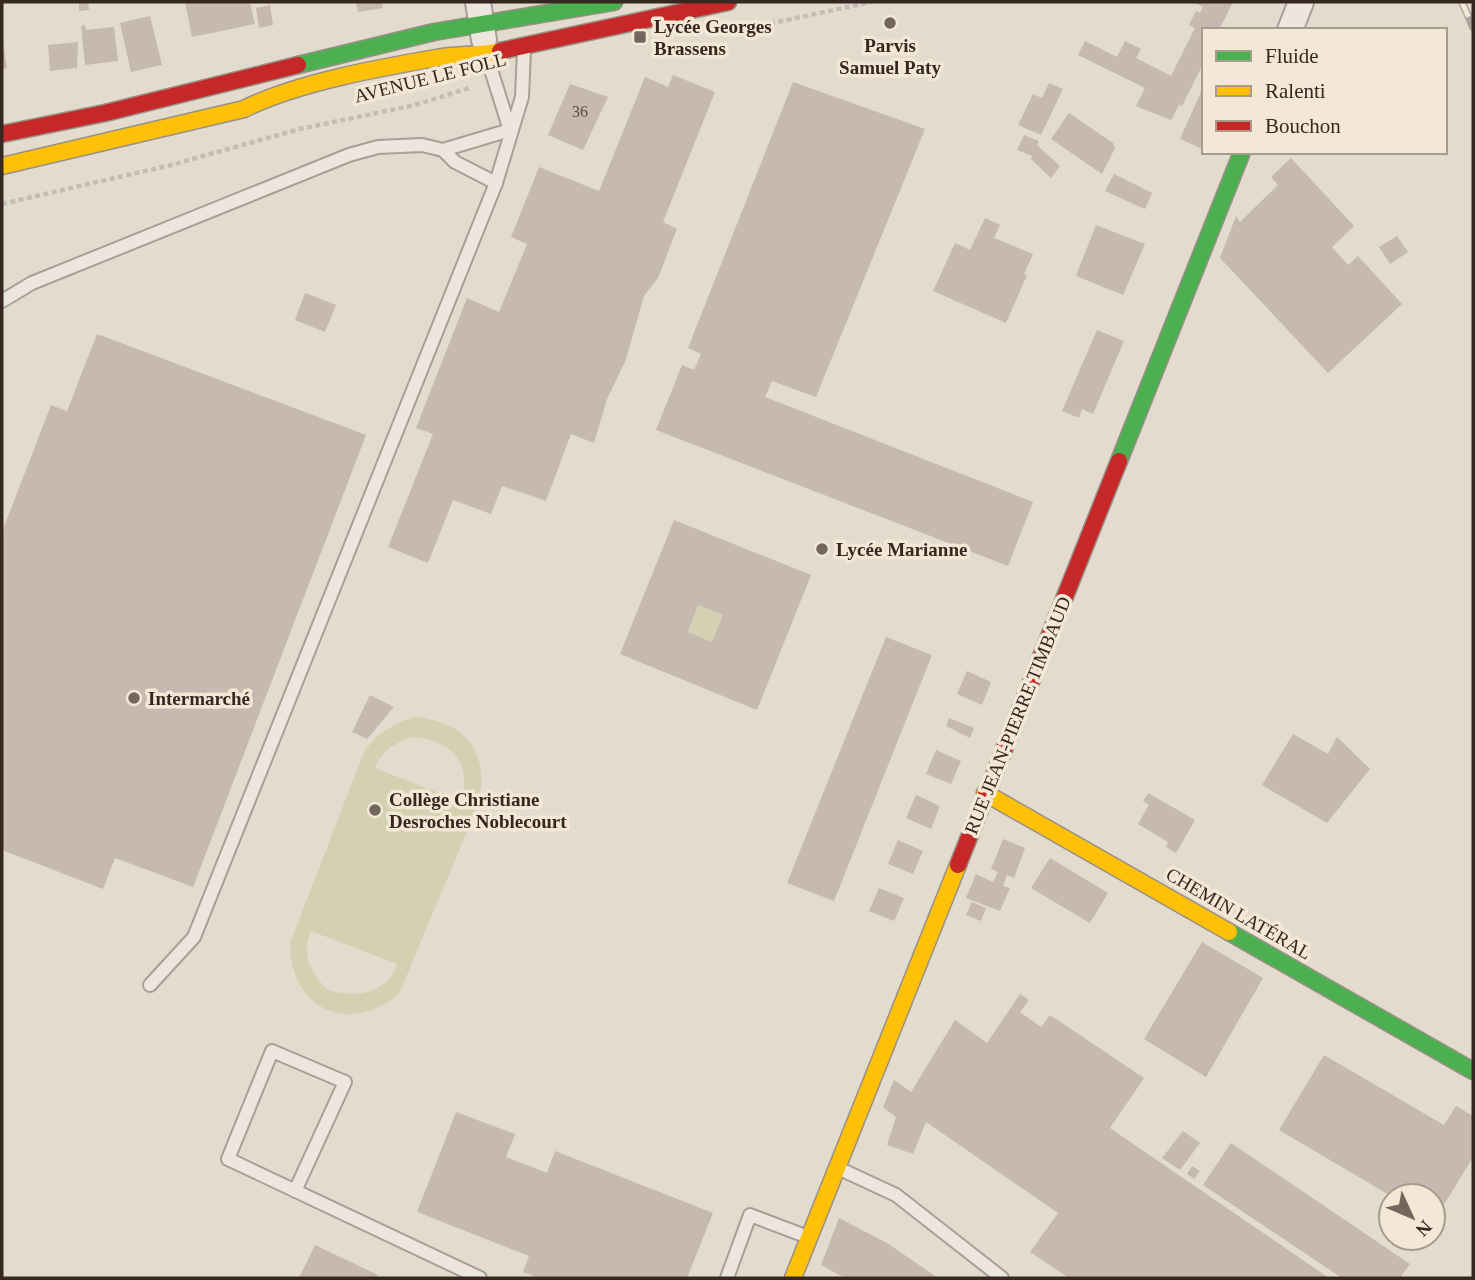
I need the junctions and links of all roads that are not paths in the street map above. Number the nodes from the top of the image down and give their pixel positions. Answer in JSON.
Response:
{"nodes":[{"id":1,"x":614,"y":2,"type":"edge"},
{"id":2,"x":728,"y":2,"type":"edge"},
{"id":3,"x":1301,"y":2,"type":"edge"},
{"id":4,"x":516,"y":10,"type":"edge"},
{"id":5,"x":480,"y":12,"type":"edge"},
{"id":6,"x":1291,"y":28,"type":"edge"},
{"id":7,"x":524,"y":46,"type":"junction"},
{"id":8,"x":486,"y":54,"type":"junction"},
{"id":9,"x":105,"y":113,"type":"junction"},
{"id":10,"x":510,"y":130,"type":"junction"},
{"id":11,"x":2,"y":134,"type":"edge"},
{"id":12,"x":443,"y":150,"type":"junction"},
{"id":13,"x":2,"y":153,"type":"edge"},
{"id":14,"x":1241,"y":154,"type":"edge"},
{"id":15,"x":2,"y":166,"type":"edge"},
{"id":16,"x":496,"y":183,"type":"junction"},
{"id":17,"x":2,"y":302,"type":"edge"},
{"id":18,"x":985,"y":793,"type":"junction"},
{"id":19,"x":150,"y":985,"type":"dead end"},
{"id":20,"x":1473,"y":1071,"type":"edge"},
{"id":21,"x":837,"y":1167,"type":"junction"},
{"id":22,"x":295,"y":1191,"type":"junction"},
{"id":23,"x":808,"y":1237,"type":"junction"},
{"id":24,"x":480,"y":1278,"type":"edge"},
{"id":25,"x":727,"y":1278,"type":"edge"},
{"id":26,"x":793,"y":1278,"type":"edge"},
{"id":27,"x":1002,"y":1278,"type":"edge"}],
"edges":[{"from":1,"to":4,"type":"street","name":"AVENUE LE FOLL"},
{"from":2,"to":7,"type":"street","name":"AVENUE LE FOLL"},
{"from":3,"to":6,"type":"street"},
{"from":4,"to":5,"type":"street","name":"AVENUE LE FOLL"},
{"from":4,"to":7,"type":"street"},
{"from":5,"to":8,"type":"street"},
{"from":5,"to":9,"type":"street","name":"AVENUE LE FOLL"},
{"from":7,"to":8,"type":"street","name":"AVENUE LE FOLL"},
{"from":7,"to":10,"type":"lane"},
{"from":8,"to":10,"type":"lane"},
{"from":8,"to":15,"type":"street","name":"AVENUE LE FOLL"},
{"from":9,"to":11,"type":"street","name":"AVENUE LE FOLL"},
{"from":9,"to":13,"type":"lane","name":"AVENUE LE FOLL"},
{"from":10,"to":12,"type":"lane"},
{"from":10,"to":16,"type":"lane"},
{"from":12,"to":16,"type":"lane"},
{"from":12,"to":17,"type":"lane"},
{"from":14,"to":18,"type":"street","name":"RUE JEAN-PIERRE TIMBAUD"},
{"from":16,"to":19,"type":"lane"},
{"from":18,"to":20,"type":"street","name":"CHEMIN LATÉRAL"},
{"from":18,"to":21,"type":"street","name":"RUE JEAN-PIERRE TIMBAUD"},
{"from":21,"to":23,"type":"street","name":"RUE JEAN-PIERRE TIMBAUD"},
{"from":21,"to":27,"type":"lane"},
{"from":22,"to":22,"type":"lane"},
{"from":22,"to":24,"type":"lane"},
{"from":23,"to":25,"type":"lane"},
{"from":23,"to":26,"type":"street","name":"RUE JEAN-PIERRE TIMBAUD"}]}
